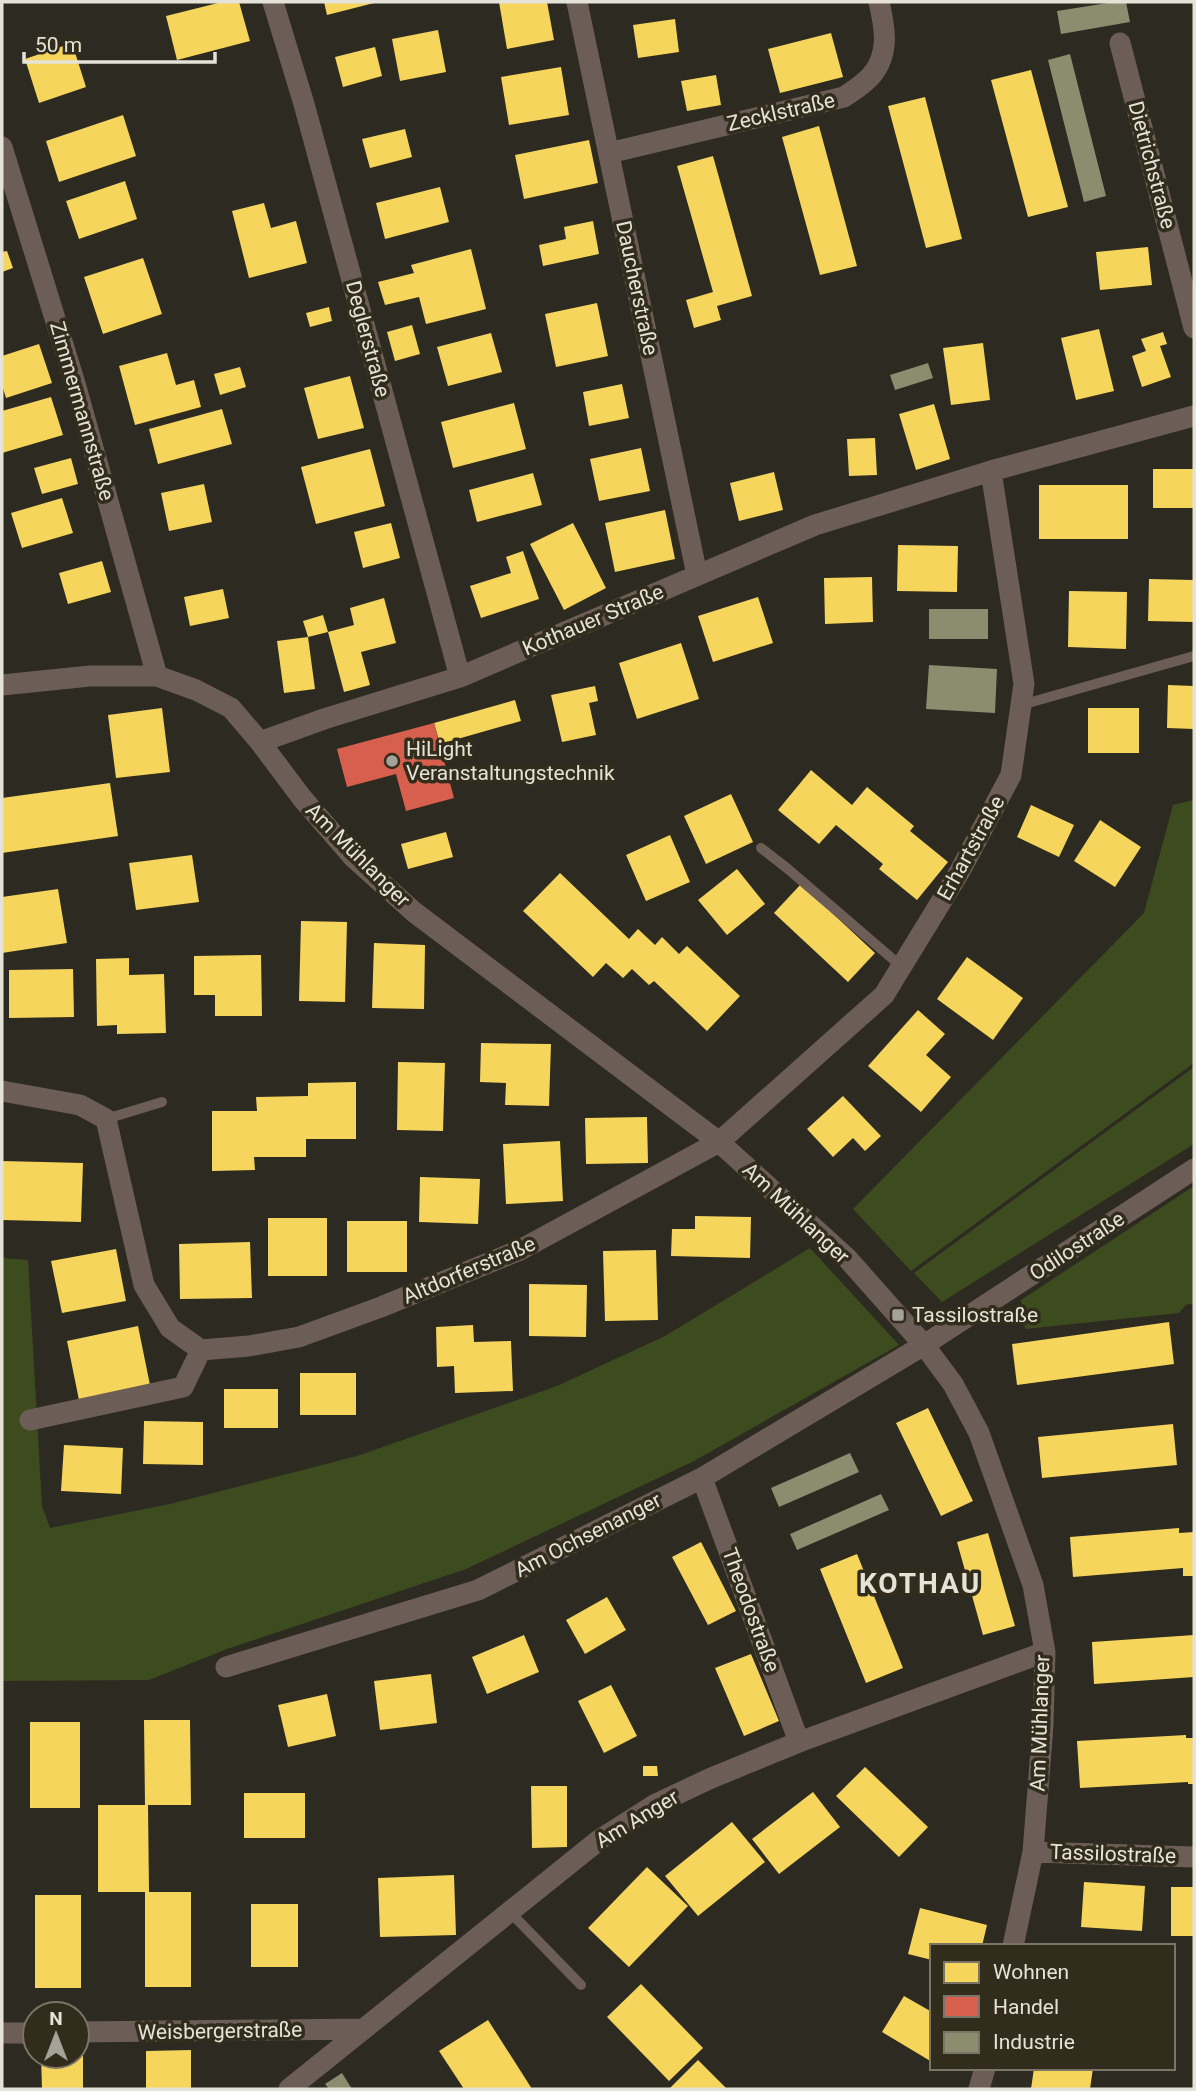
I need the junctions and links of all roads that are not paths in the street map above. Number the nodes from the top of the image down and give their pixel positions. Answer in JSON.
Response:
{"nodes":[{"id":1,"x":273,"y":2,"type":"edge"},
{"id":2,"x":577,"y":2,"type":"edge"},
{"id":3,"x":879,"y":2,"type":"edge"},
{"id":4,"x":1120,"y":43,"type":"dead end"},
{"id":5,"x":2,"y":147,"type":"edge"},
{"id":6,"x":609,"y":153,"type":"junction"},
{"id":7,"x":1194,"y":328,"type":"edge"},
{"id":8,"x":1194,"y":416,"type":"edge"},
{"id":9,"x":991,"y":471,"type":"junction"},
{"id":10,"x":696,"y":575,"type":"junction"},
{"id":11,"x":1194,"y":656,"type":"edge"},
{"id":12,"x":157,"y":676,"type":"junction"},
{"id":13,"x":460,"y":677,"type":"junction"},
{"id":14,"x":2,"y":685,"type":"edge"},
{"id":15,"x":1021,"y":705,"type":"junction"},
{"id":16,"x":260,"y":742,"type":"junction"},
{"id":17,"x":761,"y":848,"type":"dead end"},
{"id":18,"x":902,"y":967,"type":"junction"},
{"id":19,"x":2,"y":1091,"type":"edge"},
{"id":20,"x":162,"y":1102,"type":"dead end"},
{"id":21,"x":106,"y":1119,"type":"junction"},
{"id":22,"x":719,"y":1142,"type":"junction"},
{"id":23,"x":1194,"y":1169,"type":"edge"},
{"id":24,"x":924,"y":1345,"type":"junction"},
{"id":25,"x":201,"y":1350,"type":"junction"},
{"id":26,"x":30,"y":1419,"type":"dead end"},
{"id":27,"x":702,"y":1478,"type":"junction"},
{"id":28,"x":1045,"y":1652,"type":"junction"},
{"id":29,"x":226,"y":1667,"type":"dead end"},
{"id":30,"x":799,"y":1742,"type":"junction"},
{"id":31,"x":1032,"y":1852,"type":"junction"},
{"id":32,"x":1194,"y":1857,"type":"edge"},
{"id":33,"x":509,"y":1911,"type":"junction"},
{"id":34,"x":1013,"y":1944,"type":"edge"},
{"id":35,"x":581,"y":1985,"type":"dead end"},
{"id":36,"x":363,"y":2029,"type":"junction"},
{"id":37,"x":91,"y":2032,"type":"edge"},
{"id":38,"x":2,"y":2033,"type":"edge"},
{"id":39,"x":21,"y":2033,"type":"edge"},
{"id":40,"x":984,"y":2070,"type":"edge"},
{"id":41,"x":289,"y":2089,"type":"edge"},
{"id":42,"x":979,"y":2089,"type":"edge"}],
"edges":[{"from":1,"to":13,"type":"street","name":"Deglerstraße"},
{"from":2,"to":6,"type":"street","name":"Daucherstraße"},
{"from":3,"to":6,"type":"street","name":"Zecklstraße"},
{"from":4,"to":7,"type":"street","name":"Dietrichstraße"},
{"from":5,"to":12,"type":"street","name":"Zimmermannstraße"},
{"from":6,"to":10,"type":"street","name":"Daucherstraße"},
{"from":8,"to":9,"type":"street","name":"Kothauer Straße"},
{"from":9,"to":10,"type":"street","name":"Kothauer Straße"},
{"from":9,"to":15,"type":"street","name":"Erhartstraße"},
{"from":10,"to":13,"type":"street","name":"Kothauer Straße"},
{"from":11,"to":15,"type":"lane"},
{"from":12,"to":14,"type":"street"},
{"from":12,"to":16,"type":"street"},
{"from":13,"to":16,"type":"street","name":"Kothauer Straße"},
{"from":15,"to":18,"type":"street","name":"Erhartstraße"},
{"from":16,"to":22,"type":"street","name":"Am Mühlanger"},
{"from":17,"to":18,"type":"lane"},
{"from":18,"to":22,"type":"street","name":"Erhartstraße"},
{"from":19,"to":21,"type":"street"},
{"from":20,"to":21,"type":"lane"},
{"from":21,"to":25,"type":"street"},
{"from":22,"to":24,"type":"street","name":"Am Mühlanger"},
{"from":22,"to":25,"type":"street","name":"Altdorferstraße"},
{"from":23,"to":24,"type":"street","name":"Odilostraße"},
{"from":24,"to":27,"type":"street","name":"Am Ochsenanger"},
{"from":24,"to":28,"type":"street","name":"Am Mühlanger"},
{"from":25,"to":26,"type":"street"},
{"from":27,"to":29,"type":"street","name":"Am Ochsenanger"},
{"from":27,"to":30,"type":"street","name":"Theodostraße"},
{"from":28,"to":30,"type":"street","name":"Am Anger"},
{"from":28,"to":31,"type":"street","name":"Am Mühlanger"},
{"from":30,"to":33,"type":"street","name":"Am Anger"},
{"from":31,"to":32,"type":"street","name":"Tassilostraße"},
{"from":31,"to":34,"type":"street","name":"Am Mühlanger"},
{"from":33,"to":35,"type":"lane"},
{"from":33,"to":36,"type":"street","name":"Am Anger"},
{"from":36,"to":37,"type":"street","name":"Weisbergerstraße"},
{"from":36,"to":41,"type":"street","name":"Am Anger"},
{"from":38,"to":39,"type":"street"},
{"from":40,"to":42,"type":"street"}]}
